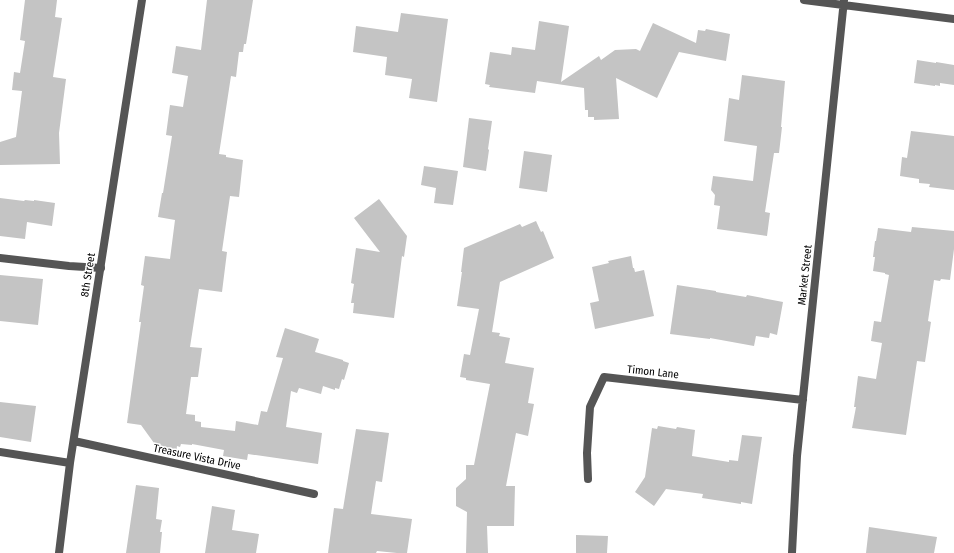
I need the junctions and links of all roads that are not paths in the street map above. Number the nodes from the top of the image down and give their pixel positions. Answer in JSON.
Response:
{"nodes":[{"id":1,"x":142,"y":0,"type":"edge"},
{"id":2,"x":804,"y":0,"type":"edge"},
{"id":3,"x":844,"y":3,"type":"edge"},
{"id":4,"x":954,"y":19,"type":"edge"},
{"id":5,"x":0,"y":258,"type":"edge"},
{"id":6,"x":101,"y":268,"type":"junction"},
{"id":7,"x":803,"y":400,"type":"junction"},
{"id":8,"x":74,"y":441,"type":"junction"},
{"id":9,"x":0,"y":452,"type":"edge"},
{"id":10,"x":70,"y":463,"type":"junction"},
{"id":11,"x":588,"y":478,"type":"dead end"},
{"id":12,"x":314,"y":494,"type":"dead end"},
{"id":13,"x":59,"y":553,"type":"edge"},
{"id":14,"x":792,"y":553,"type":"edge"}],
"edges":[{"from":1,"to":6,"type":"street","name":"8th Street"},
{"from":2,"to":3,"type":"street"},
{"from":3,"to":4,"type":"street"},
{"from":3,"to":7,"type":"street","name":"Market Street"},
{"from":5,"to":6,"type":"street"},
{"from":6,"to":8,"type":"street","name":"8th Street"},
{"from":7,"to":11,"type":"street","name":"Timon Lane"},
{"from":7,"to":14,"type":"street","name":"Market Street"},
{"from":8,"to":10,"type":"street","name":"8th Street"},
{"from":8,"to":12,"type":"street","name":"Treasure Vista Drive"},
{"from":9,"to":10,"type":"street"},
{"from":10,"to":13,"type":"street","name":"8th Street"}]}
